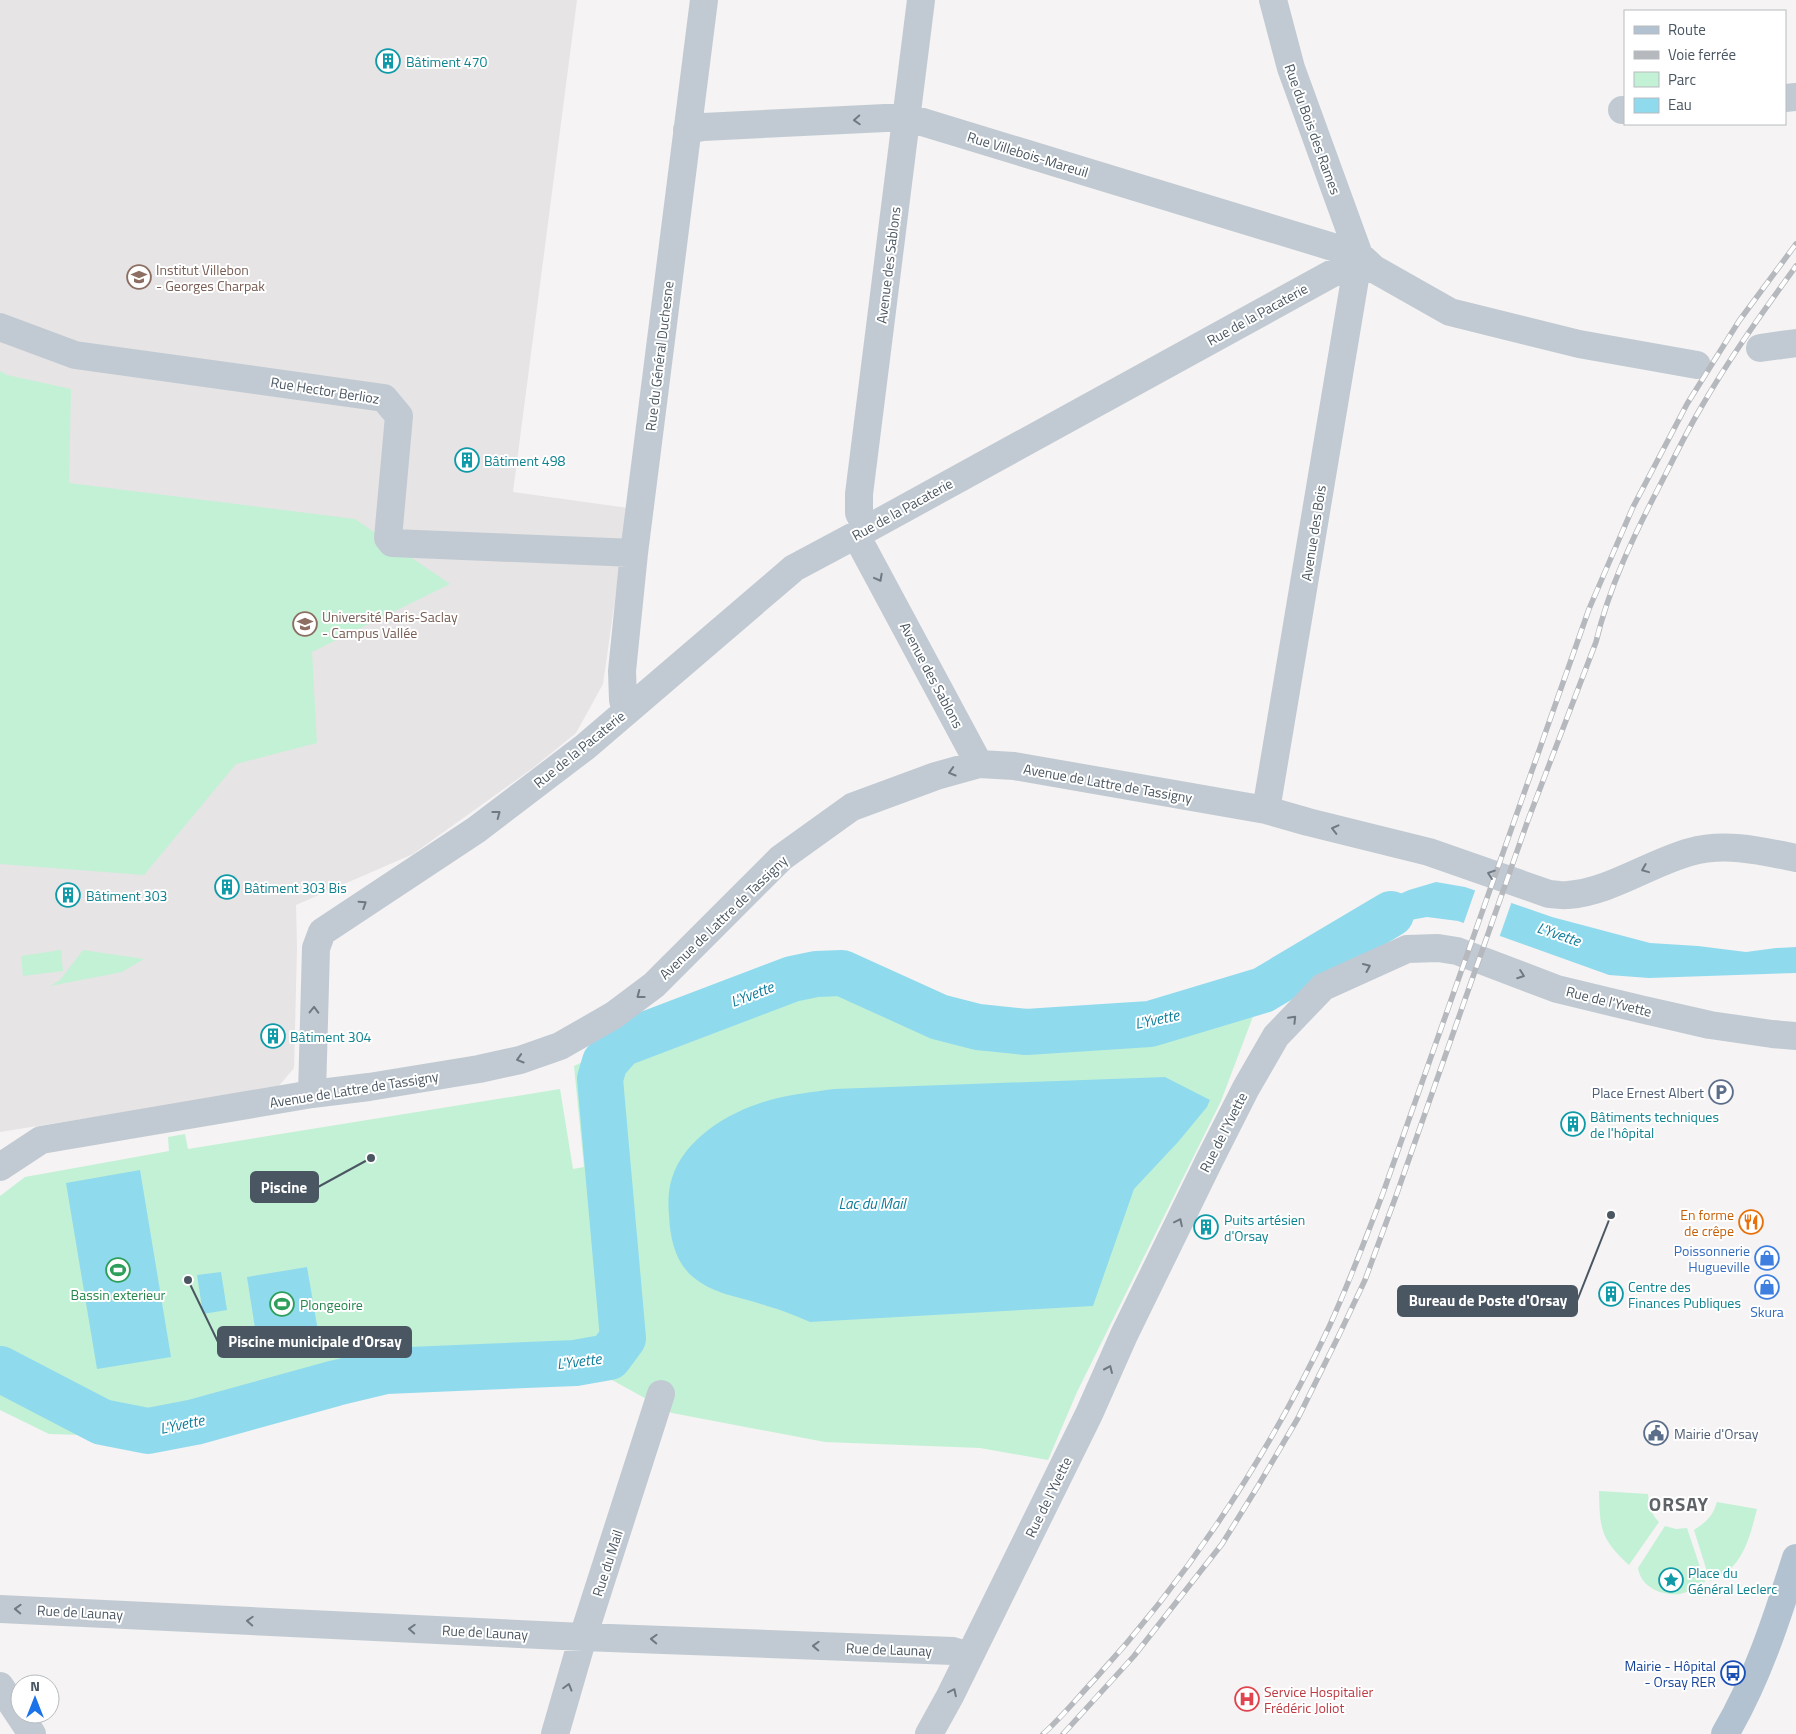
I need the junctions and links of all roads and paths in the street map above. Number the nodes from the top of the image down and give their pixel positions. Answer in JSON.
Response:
{"nodes":[{"id":1,"x":704,"y":0,"type":"edge"},
{"id":2,"x":921,"y":0,"type":"edge"},
{"id":3,"x":1273,"y":0,"type":"edge"},
{"id":4,"x":906,"y":117,"type":"junction"},
{"id":5,"x":687,"y":130,"type":"junction"},
{"id":6,"x":1359,"y":256,"type":"junction"},
{"id":7,"x":0,"y":327,"type":"edge"},
{"id":8,"x":1796,"y":343,"type":"edge"},
{"id":9,"x":1760,"y":348,"type":"dead end"},
{"id":10,"x":1697,"y":365,"type":"dead end"},
{"id":11,"x":861,"y":532,"type":"junction"},
{"id":12,"x":634,"y":553,"type":"junction"},
{"id":13,"x":626,"y":712,"type":"junction"},
{"id":14,"x":979,"y":764,"type":"junction"},
{"id":15,"x":1266,"y":810,"type":"junction"},
{"id":16,"x":1796,"y":858,"type":"edge"},
{"id":17,"x":1796,"y":1036,"type":"edge"},
{"id":18,"x":312,"y":1094,"type":"junction"},
{"id":19,"x":0,"y":1167,"type":"edge"},
{"id":20,"x":662,"y":1394,"type":"dead end"},
{"id":21,"x":1794,"y":1574,"type":"edge"},
{"id":22,"x":0,"y":1609,"type":"edge"},
{"id":23,"x":583,"y":1637,"type":"junction"},
{"id":24,"x":969,"y":1656,"type":"junction"},
{"id":25,"x":0,"y":1686,"type":"edge"},
{"id":26,"x":32,"y":1734,"type":"edge"},
{"id":27,"x":555,"y":1734,"type":"edge"},
{"id":28,"x":929,"y":1734,"type":"edge"},
{"id":29,"x":1725,"y":1734,"type":"edge"}],
"edges":[{"from":1,"to":5,"type":"street","name":"Rue du Général Duchesne"},
{"from":2,"to":4,"type":"street","name":"Avenue des Sablons"},
{"from":3,"to":6,"type":"street","name":"Rue du Bois des Rames"},
{"from":4,"to":5,"type":"street","name":"Rue Villebois-Mareuil","one_way":true},
{"from":4,"to":6,"type":"street","name":"Rue Villebois-Mareuil"},
{"from":4,"to":11,"type":"street","name":"Avenue des Sablons"},
{"from":5,"to":12,"type":"street","name":"Rue du Général Duchesne"},
{"from":6,"to":10,"type":"street"},
{"from":6,"to":11,"type":"street","name":"Rue de la Pacaterie"},
{"from":6,"to":15,"type":"street","name":"Avenue des Bois"},
{"from":7,"to":12,"type":"street","name":"Rue Hector Berlioz"},
{"from":8,"to":9,"type":"street"},
{"from":11,"to":13,"type":"street","name":"Rue de la Pacaterie"},
{"from":11,"to":14,"type":"street","name":"Avenue des Sablons","one_way":true},
{"from":12,"to":13,"type":"street","name":"Rue du Général Duchesne"},
{"from":18,"to":13,"type":"street","name":"Rue de la Pacaterie","one_way":true},
{"from":14,"to":15,"type":"street","name":"Avenue de Lattre de Tassigny"},
{"from":14,"to":18,"type":"street","name":"Avenue de Lattre de Tassigny","one_way":true},
{"from":16,"to":15,"type":"street","name":"Avenue de Lattre de Tassigny","one_way":true},
{"from":24,"to":17,"type":"street","name":"Rue de l'Yvette","one_way":true},
{"from":18,"to":19,"type":"street","name":"Avenue de Lattre de Tassigny"},
{"from":20,"to":23,"type":"street","name":"Rue du Mail"},
{"from":21,"to":29,"type":"main road"},
{"from":23,"to":22,"type":"street","name":"Rue de Launay","one_way":true},
{"from":24,"to":23,"type":"street","name":"Rue de Launay","one_way":true},
{"from":27,"to":23,"type":"street","name":"Rue du Mail","one_way":true},
{"from":28,"to":24,"type":"street","name":"Rue de l'Yvette","one_way":true},
{"from":25,"to":26,"type":"street"}]}
